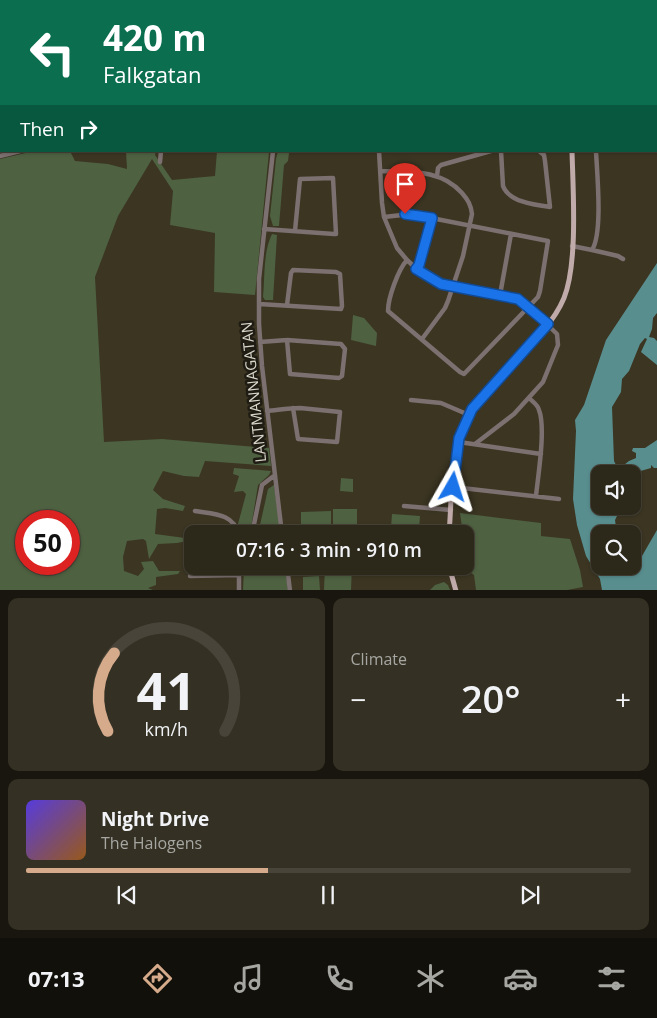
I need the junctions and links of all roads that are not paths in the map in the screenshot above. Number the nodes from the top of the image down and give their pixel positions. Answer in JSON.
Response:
{"nodes":[{"id":1,"x":16,"y":152,"type":"edge"},
{"id":2,"x":161,"y":152,"type":"edge"},
{"id":3,"x":272,"y":152,"type":"edge"},
{"id":4,"x":379,"y":152,"type":"edge"},
{"id":5,"x":487,"y":152,"type":"edge"},
{"id":6,"x":501,"y":152,"type":"edge"},
{"id":7,"x":540,"y":152,"type":"edge"},
{"id":8,"x":572,"y":152,"type":"edge"},
{"id":9,"x":596,"y":152,"type":"edge"},
{"id":10,"x":0,"y":156,"type":"edge"},
{"id":11,"x":160,"y":162,"type":"dead end"},
{"id":12,"x":381,"y":171,"type":"junction"},
{"id":13,"x":437,"y":176,"type":"junction"},
{"id":14,"x":384,"y":217,"type":"junction"},
{"id":15,"x":432,"y":218,"type":"junction"},
{"id":16,"x":470,"y":226,"type":"junction"},
{"id":17,"x":264,"y":228,"type":"junction"},
{"id":18,"x":295,"y":231,"type":"junction"},
{"id":19,"x":511,"y":234,"type":"junction"},
{"id":20,"x":572,"y":246,"type":"junction"},
{"id":21,"x":592,"y":250,"type":"junction"},
{"id":22,"x":623,"y":259,"type":"dead end"},
{"id":23,"x":407,"y":260,"type":"junction"},
{"id":24,"x":416,"y":269,"type":"junction"},
{"id":25,"x":452,"y":287,"type":"junction"},
{"id":26,"x":500,"y":296,"type":"junction"},
{"id":27,"x":259,"y":304,"type":"junction"},
{"id":28,"x":287,"y":305,"type":"junction"},
{"id":29,"x":529,"y":307,"type":"junction"},
{"id":30,"x":548,"y":324,"type":"junction"},
{"id":31,"x":422,"y":339,"type":"junction"},
{"id":32,"x":286,"y":340,"type":"junction"},
{"id":33,"x":260,"y":342,"type":"junction"},
{"id":34,"x":529,"y":398,"type":"junction"},
{"id":35,"x":411,"y":400,"type":"dead end"},
{"id":36,"x":293,"y":408,"type":"junction"},
{"id":37,"x":267,"y":411,"type":"junction"},
{"id":38,"x":468,"y":415,"type":"junction"},
{"id":39,"x":458,"y":442,"type":"junction"},
{"id":40,"x":475,"y":444,"type":"junction"},
{"id":41,"x":540,"y":454,"type":"junction"},
{"id":42,"x":275,"y":475,"type":"junction"},
{"id":43,"x":453,"y":487,"type":"junction"},
{"id":44,"x":536,"y":496,"type":"junction"},
{"id":45,"x":559,"y":500,"type":"dead end"},
{"id":46,"x":404,"y":506,"type":"dead end"},
{"id":47,"x":451,"y":510,"type":"junction"},
{"id":48,"x":195,"y":511,"type":"dead end"},
{"id":49,"x":236,"y":525,"type":"edge"},
{"id":50,"x":254,"y":525,"type":"edge"},
{"id":51,"x":281,"y":525,"type":"edge"},
{"id":52,"x":450,"y":525,"type":"edge"},
{"id":53,"x":238,"y":575,"type":"joint"},
{"id":54,"x":288,"y":575,"type":"edge"},
{"id":55,"x":452,"y":575,"type":"edge"},
{"id":56,"x":190,"y":576,"type":"dead end"},
{"id":57,"x":238,"y":590,"type":"edge"},
{"id":58,"x":290,"y":590,"type":"edge"},
{"id":59,"x":456,"y":590,"type":"edge"}],
"edges":[{"from":1,"to":10,"type":"street"},
{"from":2,"to":11,"type":"street"},
{"from":3,"to":17,"type":"street","name":"LANTMANNAGATAN"},
{"from":4,"to":12,"type":"street"},
{"from":5,"to":13,"type":"street"},
{"from":6,"to":7,"type":"street"},
{"from":8,"to":20,"type":"main road"},
{"from":9,"to":21,"type":"street"},
{"from":12,"to":13,"type":"street"},
{"from":12,"to":14,"type":"street"},
{"from":13,"to":16,"type":"street"},
{"from":14,"to":15,"type":"street"},
{"from":14,"to":23,"type":"street"},
{"from":15,"to":16,"type":"street"},
{"from":15,"to":24,"type":"street"},
{"from":16,"to":19,"type":"street"},
{"from":16,"to":25,"type":"street"},
{"from":17,"to":18,"type":"street"},
{"from":17,"to":27,"type":"street","name":"LANTMANNAGATAN"},
{"from":18,"to":18,"type":"street"},
{"from":19,"to":26,"type":"street"},
{"from":19,"to":29,"type":"street"},
{"from":20,"to":21,"type":"street"},
{"from":20,"to":30,"type":"main road"},
{"from":21,"to":22,"type":"street"},
{"from":23,"to":24,"type":"street"},
{"from":23,"to":31,"type":"street"},
{"from":24,"to":25,"type":"street"},
{"from":25,"to":26,"type":"street"},
{"from":25,"to":31,"type":"street"},
{"from":26,"to":29,"type":"street"},
{"from":27,"to":28,"type":"street"},
{"from":27,"to":33,"type":"street","name":"LANTMANNAGATAN"},
{"from":28,"to":28,"type":"street"},
{"from":29,"to":30,"type":"street"},
{"from":29,"to":31,"type":"street"},
{"from":30,"to":34,"type":"street"},
{"from":30,"to":38,"type":"main road"},
{"from":32,"to":32,"type":"street"},
{"from":32,"to":33,"type":"street"},
{"from":33,"to":37,"type":"street","name":"LANTMANNAGATAN"},
{"from":34,"to":40,"type":"street"},
{"from":34,"to":41,"type":"street"},
{"from":35,"to":38,"type":"street"},
{"from":36,"to":36,"type":"street"},
{"from":36,"to":37,"type":"street"},
{"from":37,"to":42,"type":"street","name":"LANTMANNAGATAN"},
{"from":38,"to":39,"type":"main road"},
{"from":39,"to":40,"type":"street"},
{"from":39,"to":43,"type":"main road"},
{"from":40,"to":41,"type":"street"},
{"from":41,"to":44,"type":"street"},
{"from":42,"to":50,"type":"street"},
{"from":42,"to":51,"type":"street","name":"LANTMANNAGATAN"},
{"from":43,"to":44,"type":"street"},
{"from":43,"to":47,"type":"main road"},
{"from":44,"to":45,"type":"street"},
{"from":46,"to":47,"type":"street"},
{"from":47,"to":52,"type":"main road"},
{"from":48,"to":49,"type":"street"},
{"from":53,"to":56,"type":"street"},
{"from":53,"to":57,"type":"street"},
{"from":54,"to":58,"type":"street"},
{"from":55,"to":59,"type":"main road"}]}
